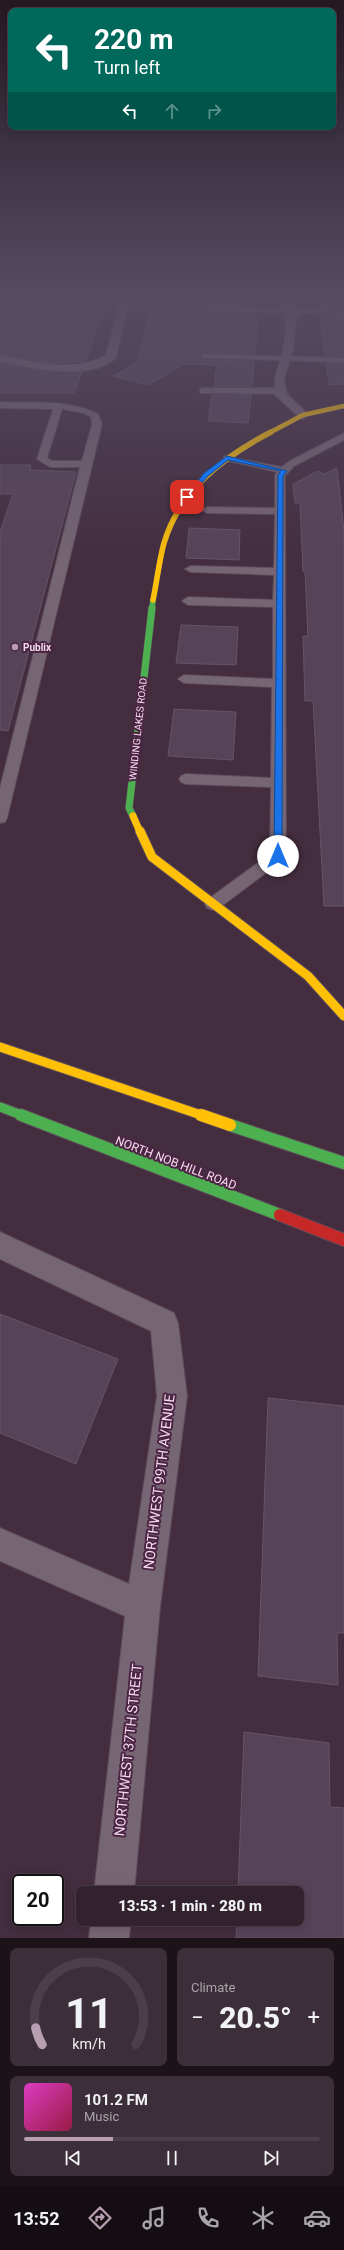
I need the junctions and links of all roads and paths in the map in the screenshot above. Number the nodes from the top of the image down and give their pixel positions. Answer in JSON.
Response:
{"nodes":[{"id":1,"x":280,"y":385,"type":"edge"},
{"id":2,"x":203,"y":391,"type":"dead end"},
{"id":3,"x":280,"y":391,"type":"junction"},
{"id":4,"x":0,"y":405,"type":"edge"},
{"id":5,"x":344,"y":406,"type":"edge"},
{"id":6,"x":58,"y":407,"type":"junction"},
{"id":7,"x":303,"y":415,"type":"junction"},
{"id":8,"x":344,"y":436,"type":"edge"},
{"id":9,"x":227,"y":458,"type":"junction"},
{"id":10,"x":86,"y":464,"type":"junction"},
{"id":11,"x":285,"y":471,"type":"junction"},
{"id":12,"x":207,"y":510,"type":"dead end"},
{"id":13,"x":280,"y":510,"type":"junction"},
{"id":14,"x":191,"y":569,"type":"dead end"},
{"id":15,"x":280,"y":572,"type":"junction"},
{"id":16,"x":188,"y":601,"type":"dead end"},
{"id":17,"x":280,"y":604,"type":"junction"},
{"id":18,"x":184,"y":679,"type":"dead end"},
{"id":19,"x":279,"y":683,"type":"junction"},
{"id":20,"x":186,"y":779,"type":"dead end"},
{"id":21,"x":279,"y":783,"type":"junction"},
{"id":22,"x":0,"y":818,"type":"edge"},
{"id":23,"x":213,"y":904,"type":"junction"},
{"id":24,"x":344,"y":1016,"type":"edge"},
{"id":25,"x":0,"y":1048,"type":"edge"},
{"id":26,"x":0,"y":1107,"type":"edge"},
{"id":27,"x":344,"y":1163,"type":"edge"},
{"id":28,"x":344,"y":1240,"type":"edge"},
{"id":29,"x":0,"y":1245,"type":"edge"},
{"id":30,"x":0,"y":1544,"type":"edge"},
{"id":31,"x":143,"y":1607,"type":"junction"},
{"id":32,"x":115,"y":1886,"type":"edge"},
{"id":33,"x":110,"y":1926,"type":"edge"},
{"id":34,"x":109,"y":1938,"type":"edge"}],
"edges":[{"from":1,"to":3,"type":"street"},
{"from":2,"to":3,"type":"lane"},
{"from":3,"to":7,"type":"street"},
{"from":4,"to":6,"type":"lane"},
{"from":5,"to":7,"type":"street","name":"WINDING LAKES ROAD"},
{"from":6,"to":10,"type":"lane"},
{"from":6,"to":10,"type":"lane"},
{"from":7,"to":9,"type":"street","name":"WINDING LAKES ROAD"},
{"from":8,"to":11,"type":"lane"},
{"from":9,"to":11,"type":"lane"},
{"from":9,"to":23,"type":"street","name":"WINDING LAKES ROAD"},
{"from":10,"to":22,"type":"lane"},
{"from":11,"to":13,"type":"lane"},
{"from":12,"to":13,"type":"lane"},
{"from":13,"to":15,"type":"lane"},
{"from":14,"to":15,"type":"lane"},
{"from":15,"to":17,"type":"lane"},
{"from":16,"to":17,"type":"lane"},
{"from":17,"to":19,"type":"lane"},
{"from":18,"to":19,"type":"lane"},
{"from":19,"to":21,"type":"lane"},
{"from":20,"to":21,"type":"lane"},
{"from":21,"to":23,"type":"lane"},
{"from":23,"to":24,"type":"street","name":"WINDING LAKES ROAD"},
{"from":25,"to":27,"type":"street"},
{"from":26,"to":28,"type":"street","name":"NORTH NOB HILL ROAD"},
{"from":29,"to":31,"type":"street","name":"NORTHWEST 99TH AVENUE"},
{"from":30,"to":31,"type":"street"},
{"from":31,"to":32,"type":"street","name":"NORTHWEST 37TH STREET"},
{"from":33,"to":34,"type":"street"}]}
